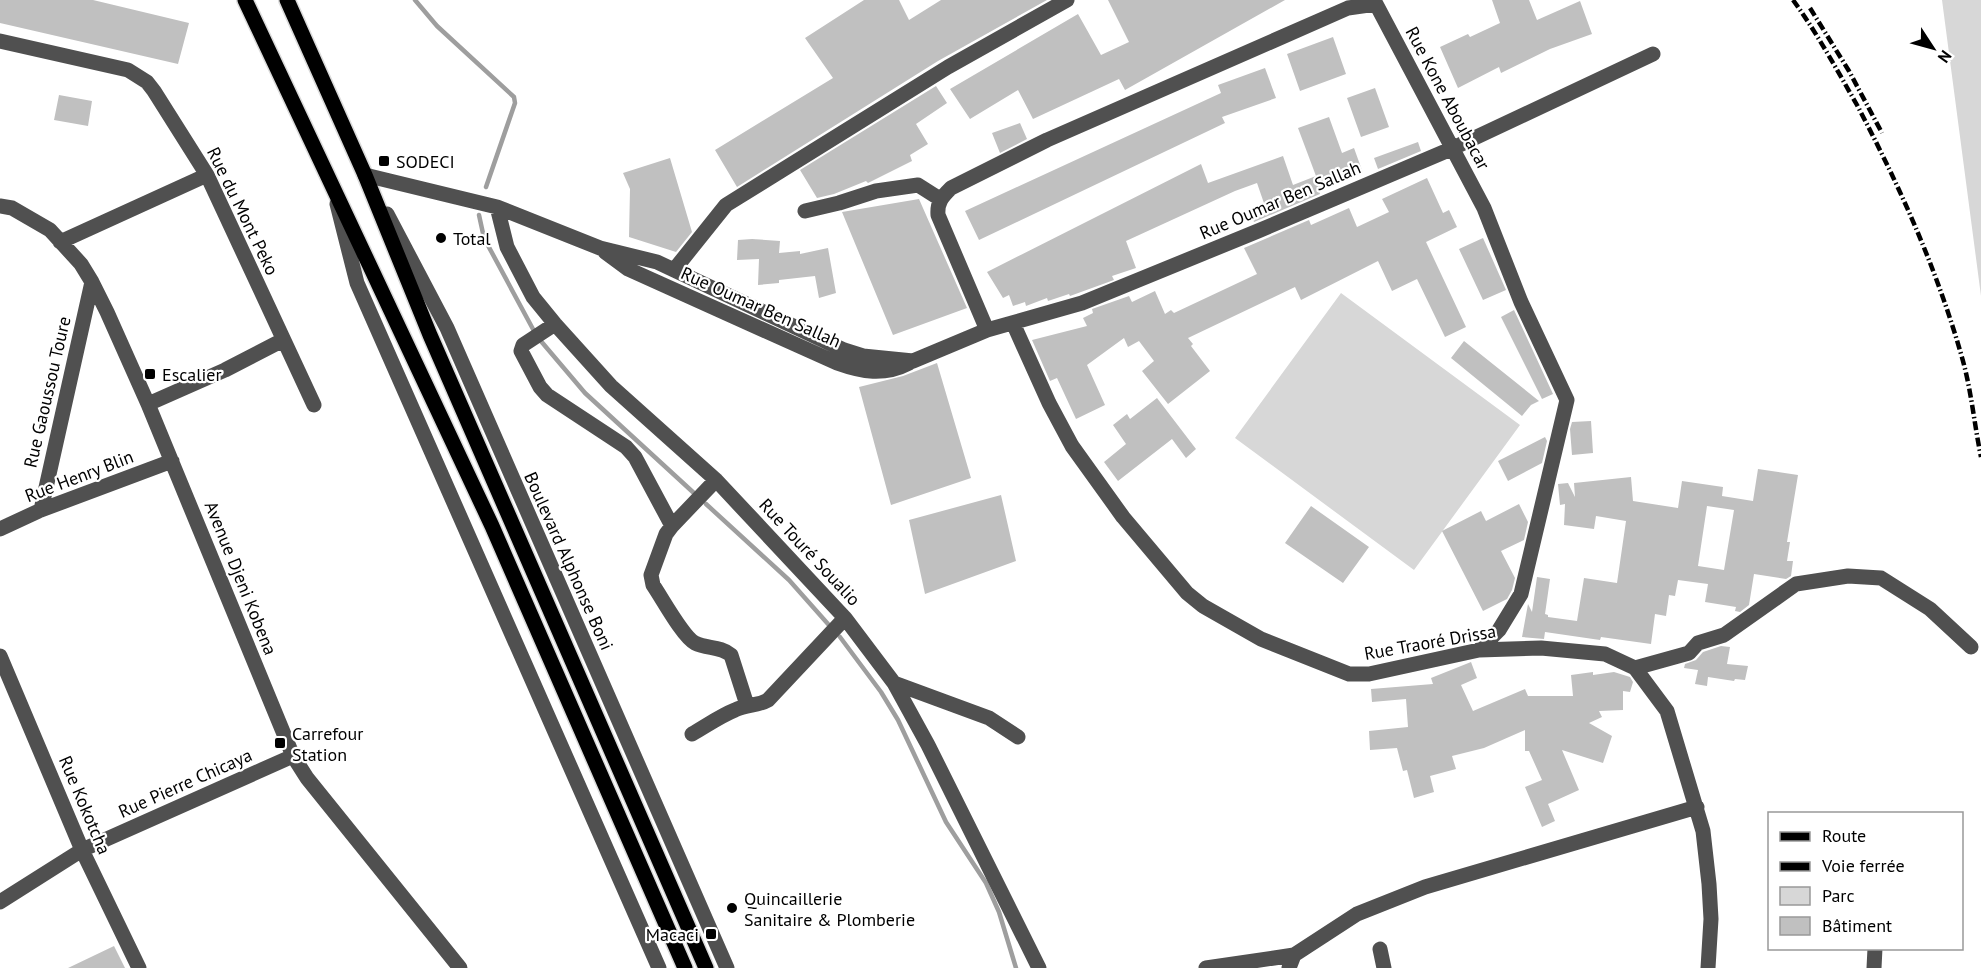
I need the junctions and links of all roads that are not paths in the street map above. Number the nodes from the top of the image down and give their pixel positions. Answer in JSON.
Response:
{"nodes":[{"id":1,"x":246,"y":0,"type":"edge"},
{"id":2,"x":287,"y":0,"type":"edge"},
{"id":3,"x":1067,"y":0,"type":"edge"},
{"id":4,"x":1380,"y":2,"type":"edge"},
{"id":5,"x":0,"y":41,"type":"edge"},
{"id":6,"x":1653,"y":54,"type":"dead end"},
{"id":7,"x":1451,"y":149,"type":"junction"},
{"id":8,"x":365,"y":174,"type":"junction"},
{"id":9,"x":207,"y":175,"type":"junction"},
{"id":10,"x":332,"y":184,"type":"junction"},
{"id":11,"x":940,"y":199,"type":"junction"},
{"id":12,"x":0,"y":206,"type":"edge"},
{"id":13,"x":497,"y":207,"type":"junction"},
{"id":14,"x":805,"y":211,"type":"dead end"},
{"id":15,"x":60,"y":242,"type":"junction"},
{"id":16,"x":600,"y":248,"type":"junction"},
{"id":17,"x":674,"y":270,"type":"junction"},
{"id":18,"x":92,"y":282,"type":"junction"},
{"id":19,"x":1013,"y":323,"type":"junction"},
{"id":20,"x":555,"y":324,"type":"junction"},
{"id":21,"x":987,"y":330,"type":"junction"},
{"id":22,"x":283,"y":340,"type":"junction"},
{"id":23,"x":913,"y":360,"type":"junction"},
{"id":24,"x":148,"y":404,"type":"junction"},
{"id":25,"x":314,"y":405,"type":"dead end"},
{"id":26,"x":172,"y":461,"type":"junction"},
{"id":27,"x":716,"y":480,"type":"junction"},
{"id":28,"x":41,"y":510,"type":"junction"},
{"id":29,"x":672,"y":526,"type":"junction"},
{"id":30,"x":0,"y":529,"type":"edge"},
{"id":31,"x":845,"y":618,"type":"junction"},
{"id":32,"x":1971,"y":647,"type":"dead end"},
{"id":33,"x":1479,"y":650,"type":"junction"},
{"id":34,"x":0,"y":656,"type":"edge"},
{"id":35,"x":1635,"y":668,"type":"junction"},
{"id":36,"x":894,"y":683,"type":"junction"},
{"id":37,"x":747,"y":705,"type":"junction"},
{"id":38,"x":692,"y":734,"type":"dead end"},
{"id":39,"x":1018,"y":737,"type":"dead end"},
{"id":40,"x":293,"y":756,"type":"junction"},
{"id":41,"x":1697,"y":807,"type":"junction"},
{"id":42,"x":82,"y":850,"type":"junction"},
{"id":43,"x":0,"y":902,"type":"edge"},
{"id":44,"x":1380,"y":949,"type":"dead end"},
{"id":45,"x":1875,"y":950,"type":"edge"},
{"id":46,"x":1292,"y":962,"type":"edge"},
{"id":47,"x":657,"y":967,"type":"edge"},
{"id":48,"x":140,"y":968,"type":"edge"},
{"id":49,"x":460,"y":968,"type":"edge"},
{"id":50,"x":686,"y":968,"type":"edge"},
{"id":51,"x":706,"y":968,"type":"edge"},
{"id":52,"x":727,"y":968,"type":"edge"},
{"id":53,"x":1039,"y":968,"type":"edge"},
{"id":54,"x":1206,"y":968,"type":"edge"},
{"id":55,"x":1384,"y":968,"type":"edge"},
{"id":56,"x":1708,"y":968,"type":"edge"},
{"id":57,"x":1874,"y":968,"type":"edge"}],
"edges":[{"from":1,"to":10,"type":"main road"},
{"from":2,"to":8,"type":"main road","name":"Boulevard Alphonse Boni"},
{"from":3,"to":17,"type":"street"},
{"from":4,"to":7,"type":"street","name":"Rue Kone Aboubacar"},
{"from":4,"to":11,"type":"street","name":"Rue Kone Aboubacar"},
{"from":5,"to":9,"type":"street","name":"Rue du Mont Peko"},
{"from":6,"to":7,"type":"street","name":"Rue Oumar Ben Sallah"},
{"from":7,"to":19,"type":"street","name":"Rue Oumar Ben Sallah"},
{"from":7,"to":33,"type":"street","name":"Rue Kone Aboubacar"},
{"from":8,"to":13,"type":"street","name":"Rue Oumar Ben Sallah"},
{"from":8,"to":51,"type":"main road","name":"Boulevard Alphonse Boni"},
{"from":8,"to":52,"type":"street","name":"Boulevard Alphonse Boni"},
{"from":9,"to":15,"type":"street"},
{"from":9,"to":22,"type":"street","name":"Rue du Mont Peko"},
{"from":10,"to":47,"type":"street"},
{"from":10,"to":50,"type":"main road"},
{"from":11,"to":14,"type":"street"},
{"from":11,"to":21,"type":"street"},
{"from":12,"to":15,"type":"street","name":"Avenue Djeni Kobena"},
{"from":13,"to":16,"type":"street","name":"Rue Oumar Ben Sallah"},
{"from":13,"to":20,"type":"street","name":"Rue Touré Soualio"},
{"from":15,"to":18,"type":"street","name":"Avenue Djeni Kobena"},
{"from":16,"to":17,"type":"street","name":"Rue Oumar Ben Sallah"},
{"from":16,"to":23,"type":"street","name":"Rue Oumar Ben Sallah"},
{"from":17,"to":23,"type":"street","name":"Rue Oumar Ben Sallah"},
{"from":18,"to":24,"type":"street","name":"Avenue Djeni Kobena"},
{"from":18,"to":28,"type":"street","name":"Rue Gaoussou Toure"},
{"from":19,"to":21,"type":"street","name":"Rue Oumar Ben Sallah"},
{"from":19,"to":33,"type":"street","name":"Rue Traoré Drissa"},
{"from":20,"to":27,"type":"street","name":"Rue Touré Soualio"},
{"from":20,"to":29,"type":"street"},
{"from":21,"to":23,"type":"street","name":"Rue Oumar Ben Sallah"},
{"from":22,"to":24,"type":"street"},
{"from":22,"to":25,"type":"street","name":"Rue du Mont Peko"},
{"from":24,"to":26,"type":"street","name":"Avenue Djeni Kobena"},
{"from":26,"to":28,"type":"street","name":"Rue Henry Blin"},
{"from":26,"to":40,"type":"street","name":"Avenue Djeni Kobena"},
{"from":27,"to":29,"type":"street"},
{"from":27,"to":31,"type":"street","name":"Rue Touré Soualio"},
{"from":28,"to":30,"type":"street","name":"Rue Henry Blin"},
{"from":29,"to":37,"type":"street"},
{"from":31,"to":36,"type":"street","name":"Rue Touré Soualio"},
{"from":31,"to":37,"type":"street"},
{"from":32,"to":35,"type":"street"},
{"from":33,"to":35,"type":"street","name":"Rue Traoré Drissa"},
{"from":34,"to":42,"type":"street","name":"Rue Kokotcha"},
{"from":35,"to":41,"type":"street"},
{"from":36,"to":39,"type":"street"},
{"from":36,"to":53,"type":"street","name":"Rue Touré Soualio"},
{"from":37,"to":38,"type":"street"},
{"from":40,"to":42,"type":"street","name":"Rue Pierre Chicaya"},
{"from":40,"to":49,"type":"street","name":"Avenue Djeni Kobena"},
{"from":41,"to":46,"type":"street"},
{"from":41,"to":56,"type":"street"},
{"from":42,"to":43,"type":"street","name":"Rue Pierre Chicaya"},
{"from":42,"to":48,"type":"street","name":"Rue Kokotcha"},
{"from":44,"to":55,"type":"street"},
{"from":45,"to":57,"type":"street"},
{"from":46,"to":54,"type":"street"}]}
